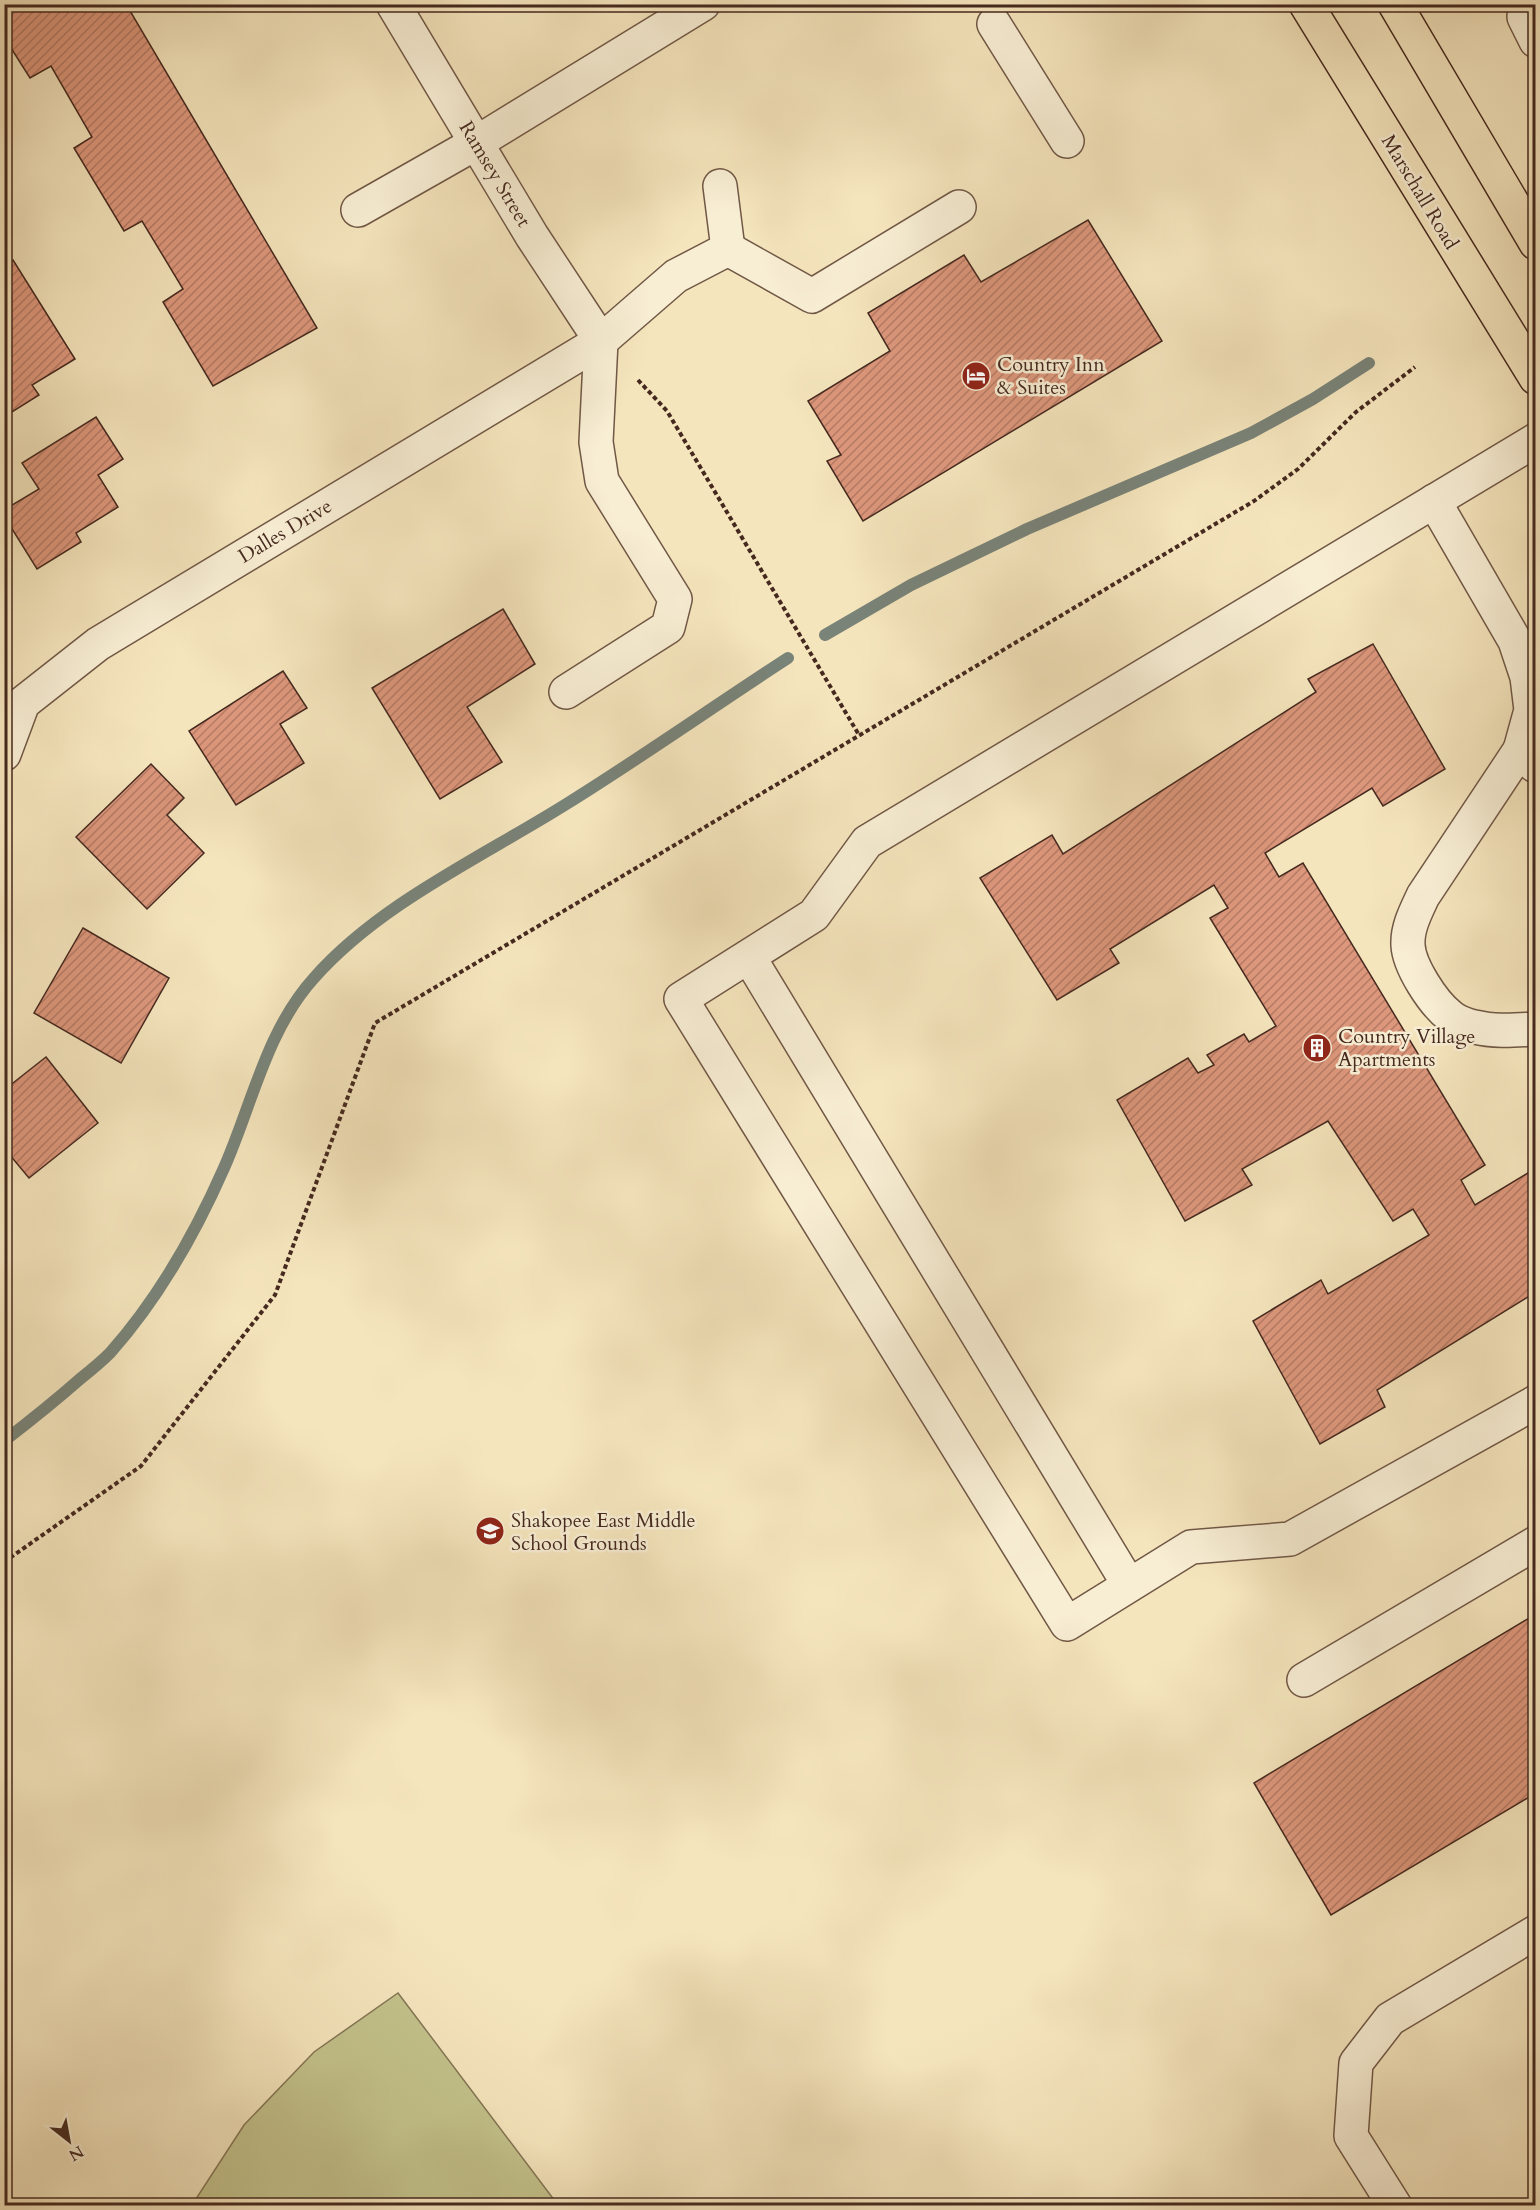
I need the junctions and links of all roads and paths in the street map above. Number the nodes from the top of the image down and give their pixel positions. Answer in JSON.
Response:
{"nodes":[{"id":1,"x":393,"y":4,"type":"edge"},
{"id":2,"x":703,"y":4,"type":"edge"},
{"id":3,"x":1306,"y":4,"type":"edge"},
{"id":4,"x":1395,"y":4,"type":"edge"},
{"id":5,"x":1525,"y":4,"type":"edge"},
{"id":6,"x":994,"y":24,"type":"dead end"},
{"id":7,"x":1536,"y":40,"type":"edge"},
{"id":8,"x":1067,"y":141,"type":"dead end"},
{"id":9,"x":476,"y":143,"type":"junction"},
{"id":10,"x":720,"y":186,"type":"dead end"},
{"id":11,"x":959,"y":207,"type":"dead end"},
{"id":12,"x":358,"y":210,"type":"dead end"},
{"id":13,"x":1536,"y":243,"type":"edge"},
{"id":14,"x":728,"y":249,"type":"junction"},
{"id":15,"x":601,"y":341,"type":"junction"},
{"id":16,"x":1415,"y":367,"type":"dead end"},
{"id":17,"x":1536,"y":378,"type":"edge"},
{"id":18,"x":1536,"y":440,"type":"edge"},
{"id":19,"x":1434,"y":501,"type":"junction"},
{"id":20,"x":566,"y":692,"type":"dead end"},
{"id":21,"x":14,"y":694,"type":"edge"},
{"id":22,"x":859,"y":735,"type":"junction"},
{"id":23,"x":4,"y":754,"type":"edge"},
{"id":24,"x":1528,"y":758,"type":"edge"},
{"id":25,"x":748,"y":957,"type":"junction"},
{"id":26,"x":1536,"y":1029,"type":"edge"},
{"id":27,"x":1536,"y":1402,"type":"edge"},
{"id":28,"x":1536,"y":1543,"type":"edge"},
{"id":29,"x":4,"y":1562,"type":"edge"},
{"id":30,"x":1129,"y":1585,"type":"junction"},
{"id":31,"x":1304,"y":1680,"type":"dead end"},
{"id":32,"x":1536,"y":1932,"type":"edge"},
{"id":33,"x":1395,"y":2205,"type":"edge"}],
"edges":[{"from":1,"to":9,"type":"street","name":"Ramsey Street"},
{"from":2,"to":9,"type":"street"},
{"from":3,"to":17,"type":"main road","name":"Marschall Road"},
{"from":4,"to":13,"type":"main road"},
{"from":5,"to":7,"type":"street"},
{"from":6,"to":8,"type":"street"},
{"from":9,"to":12,"type":"street"},
{"from":9,"to":15,"type":"street","name":"Ramsey Street"},
{"from":10,"to":14,"type":"street"},
{"from":11,"to":14,"type":"street"},
{"from":14,"to":15,"type":"street","name":"Dalles Drive"},
{"from":15,"to":20,"type":"street"},
{"from":15,"to":21,"type":"street","name":"Dalles Drive"},
{"from":15,"to":22,"type":"path"},
{"from":16,"to":22,"type":"path"},
{"from":18,"to":19,"type":"street"},
{"from":19,"to":24,"type":"street"},
{"from":19,"to":25,"type":"street"},
{"from":21,"to":23,"type":"street","name":"Dalles Drive"},
{"from":22,"to":29,"type":"path"},
{"from":24,"to":26,"type":"street"},
{"from":25,"to":30,"type":"street"},
{"from":25,"to":30,"type":"street"},
{"from":27,"to":30,"type":"street"},
{"from":28,"to":31,"type":"street"},
{"from":32,"to":33,"type":"street"}]}
